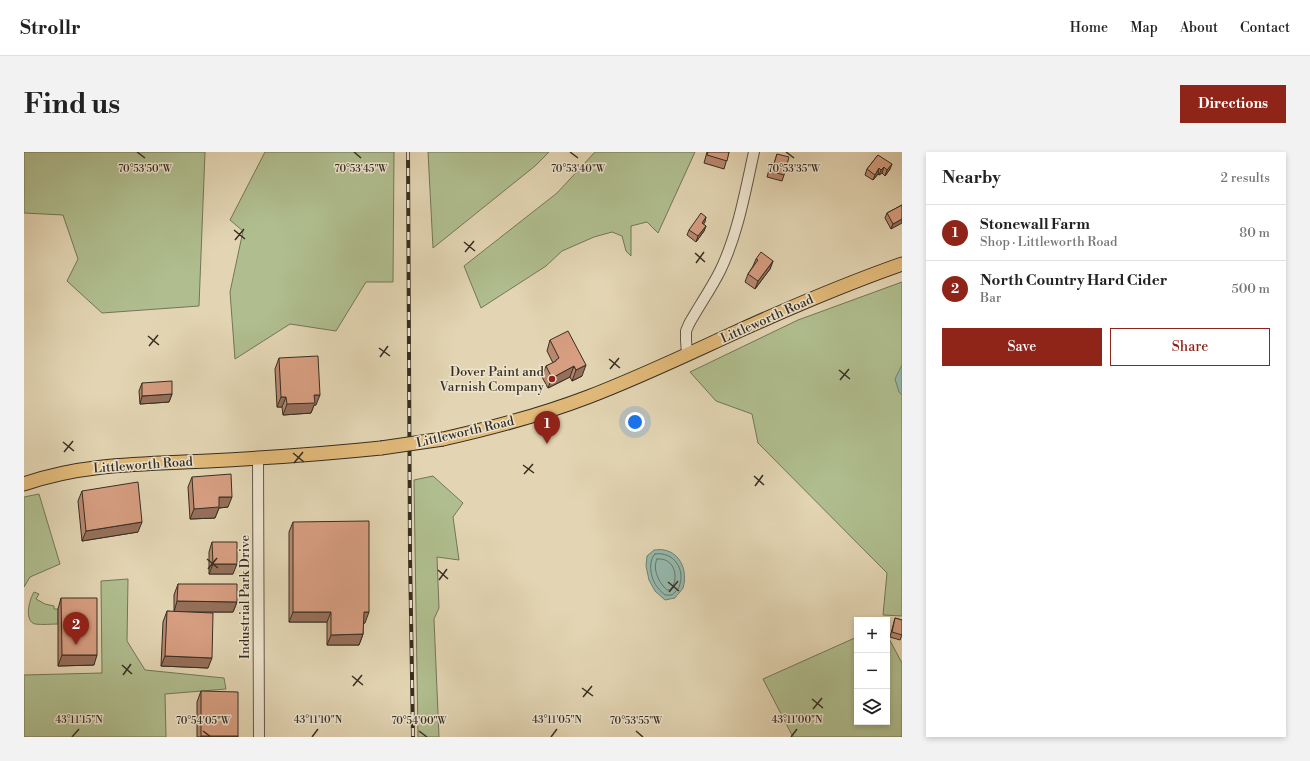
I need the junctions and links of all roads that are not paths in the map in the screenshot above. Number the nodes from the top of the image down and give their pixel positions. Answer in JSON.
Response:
{"nodes":[{"id":1,"x":754,"y":152,"type":"edge"},
{"id":2,"x":902,"y":264,"type":"edge"},
{"id":3,"x":687,"y":355,"type":"junction"},
{"id":4,"x":258,"y":458,"type":"junction"},
{"id":5,"x":24,"y":484,"type":"edge"},
{"id":6,"x":259,"y":737,"type":"edge"}],
"edges":[{"from":1,"to":3,"type":"street"},
{"from":2,"to":3,"type":"main road","name":"Littleworth Road"},
{"from":3,"to":4,"type":"main road","name":"Littleworth Road","bridge":true},
{"from":4,"to":5,"type":"main road","name":"Littleworth Road"},
{"from":4,"to":6,"type":"street","name":"Industrial Park Drive"}]}
